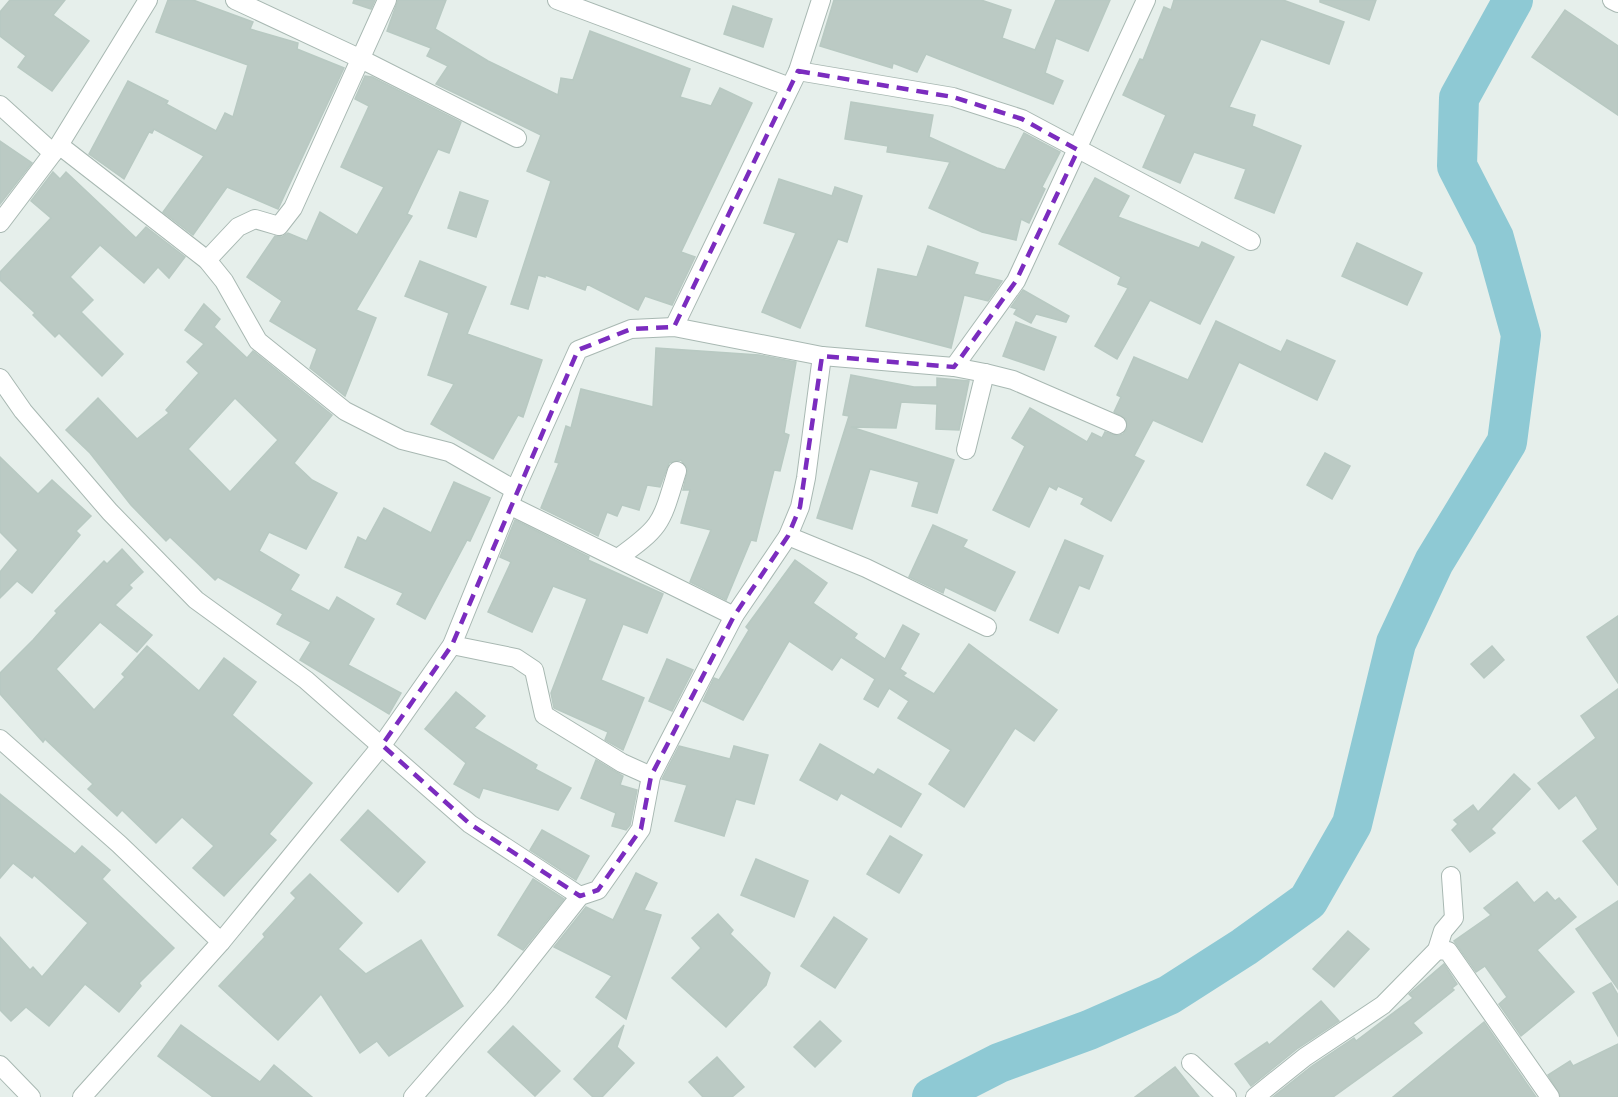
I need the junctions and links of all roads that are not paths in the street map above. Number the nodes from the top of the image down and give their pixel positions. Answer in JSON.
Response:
{"nodes":[{"id":1,"x":148,"y":0,"type":"edge"},
{"id":2,"x":236,"y":0,"type":"edge"},
{"id":3,"x":387,"y":0,"type":"edge"},
{"id":4,"x":557,"y":0,"type":"edge"},
{"id":5,"x":821,"y":0,"type":"edge"},
{"id":6,"x":1146,"y":0,"type":"edge"},
{"id":7,"x":1612,"y":0,"type":"edge"},
{"id":8,"x":1618,"y":3,"type":"edge"},
{"id":9,"x":359,"y":58,"type":"junction"},
{"id":10,"x":794,"y":79,"type":"junction"},
{"id":11,"x":0,"y":105,"type":"edge"},
{"id":12,"x":517,"y":138,"type":"dead end"},
{"id":13,"x":56,"y":149,"type":"junction"},
{"id":14,"x":1078,"y":150,"type":"junction"},
{"id":15,"x":0,"y":223,"type":"edge"},
{"id":16,"x":1251,"y":241,"type":"dead end"},
{"id":17,"x":207,"y":260,"type":"junction"},
{"id":18,"x":674,"y":327,"type":"junction"},
{"id":19,"x":822,"y":356,"type":"junction"},
{"id":20,"x":954,"y":367,"type":"junction"},
{"id":21,"x":985,"y":373,"type":"junction"},
{"id":22,"x":0,"y":378,"type":"edge"},
{"id":23,"x":1117,"y":425,"type":"dead end"},
{"id":24,"x":966,"y":450,"type":"dead end"},
{"id":25,"x":677,"y":471,"type":"dead end"},
{"id":26,"x":512,"y":497,"type":"junction"},
{"id":27,"x":788,"y":536,"type":"junction"},
{"id":28,"x":618,"y":558,"type":"junction"},
{"id":29,"x":734,"y":616,"type":"junction"},
{"id":30,"x":987,"y":627,"type":"dead end"},
{"id":31,"x":452,"y":645,"type":"junction"},
{"id":32,"x":0,"y":739,"type":"edge"},
{"id":33,"x":382,"y":745,"type":"junction"},
{"id":34,"x":651,"y":776,"type":"junction"},
{"id":35,"x":1450,"y":876,"type":"dead end"},
{"id":36,"x":580,"y":896,"type":"junction"},
{"id":37,"x":221,"y":942,"type":"junction"},
{"id":38,"x":1437,"y":950,"type":"junction"},
{"id":39,"x":1191,"y":1063,"type":"dead end"},
{"id":40,"x":0,"y":1065,"type":"edge"},
{"id":41,"x":31,"y":1097,"type":"edge"},
{"id":42,"x":82,"y":1097,"type":"edge"},
{"id":43,"x":413,"y":1097,"type":"edge"},
{"id":44,"x":1227,"y":1097,"type":"edge"},
{"id":45,"x":1256,"y":1097,"type":"edge"},
{"id":46,"x":1550,"y":1097,"type":"edge"}],
"edges":[{"from":1,"to":13,"type":"street"},
{"from":2,"to":9,"type":"street"},
{"from":3,"to":9,"type":"street"},
{"from":4,"to":10,"type":"street"},
{"from":5,"to":10,"type":"street"},
{"from":6,"to":14,"type":"street"},
{"from":7,"to":8,"type":"street"},
{"from":9,"to":12,"type":"street"},
{"from":9,"to":17,"type":"street"},
{"from":10,"to":14,"type":"street"},
{"from":10,"to":18,"type":"street"},
{"from":11,"to":13,"type":"street"},
{"from":13,"to":15,"type":"street"},
{"from":13,"to":17,"type":"street"},
{"from":14,"to":16,"type":"street"},
{"from":14,"to":20,"type":"street"},
{"from":17,"to":26,"type":"street"},
{"from":18,"to":19,"type":"street"},
{"from":18,"to":26,"type":"street"},
{"from":19,"to":20,"type":"street"},
{"from":19,"to":27,"type":"street"},
{"from":20,"to":21,"type":"street"},
{"from":21,"to":23,"type":"street"},
{"from":21,"to":24,"type":"street"},
{"from":22,"to":33,"type":"street"},
{"from":25,"to":28,"type":"street"},
{"from":26,"to":28,"type":"street"},
{"from":26,"to":31,"type":"street"},
{"from":27,"to":29,"type":"street"},
{"from":27,"to":30,"type":"street"},
{"from":28,"to":29,"type":"street"},
{"from":29,"to":34,"type":"street"},
{"from":31,"to":33,"type":"street"},
{"from":31,"to":34,"type":"street"},
{"from":32,"to":37,"type":"street"},
{"from":33,"to":36,"type":"street"},
{"from":33,"to":37,"type":"street"},
{"from":34,"to":36,"type":"street"},
{"from":35,"to":38,"type":"street"},
{"from":36,"to":43,"type":"street"},
{"from":37,"to":42,"type":"street"},
{"from":38,"to":45,"type":"street"},
{"from":38,"to":46,"type":"street"},
{"from":39,"to":44,"type":"street"},
{"from":40,"to":41,"type":"street"}]}
